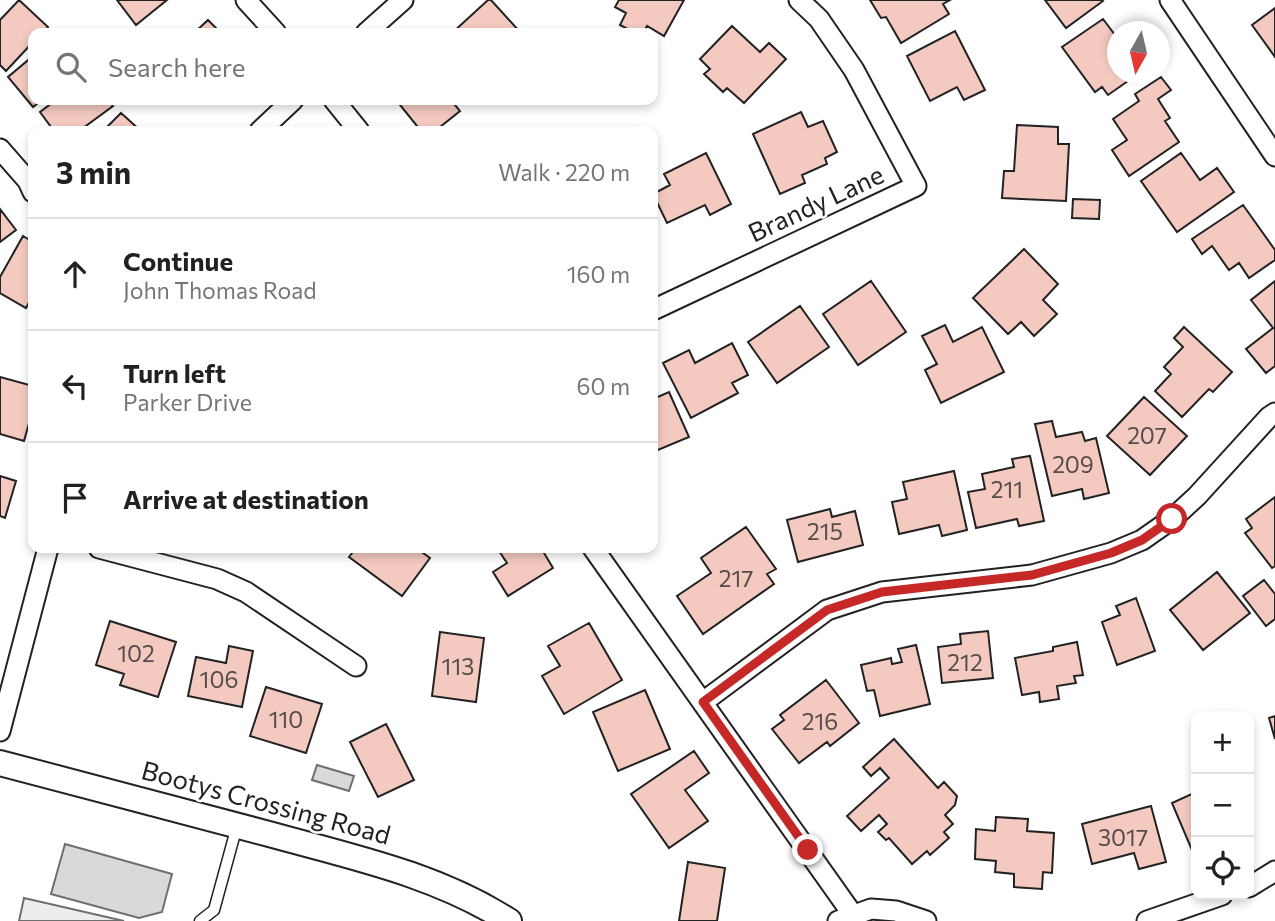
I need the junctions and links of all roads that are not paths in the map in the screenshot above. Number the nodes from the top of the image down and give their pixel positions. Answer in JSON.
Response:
{"nodes":[{"id":1,"x":246,"y":0,"type":"edge"},
{"id":2,"x":402,"y":0,"type":"edge"},
{"id":3,"x":799,"y":0,"type":"edge"},
{"id":4,"x":1170,"y":0,"type":"edge"},
{"id":5,"x":271,"y":28,"type":"edge"},
{"id":6,"x":371,"y":28,"type":"edge"},
{"id":7,"x":288,"y":105,"type":"edge"},
{"id":8,"x":338,"y":105,"type":"edge"},
{"id":9,"x":265,"y":126,"type":"edge"},
{"id":10,"x":355,"y":126,"type":"edge"},
{"id":11,"x":0,"y":149,"type":"edge"},
{"id":12,"x":1275,"y":156,"type":"edge"},
{"id":13,"x":28,"y":182,"type":"edge"},
{"id":14,"x":658,"y":308,"type":"edge"},
{"id":15,"x":1275,"y":413,"type":"edge"},
{"id":16,"x":47,"y":553,"type":"edge"},
{"id":17,"x":118,"y":553,"type":"edge"},
{"id":18,"x":597,"y":553,"type":"edge"},
{"id":19,"x":356,"y":666,"type":"dead end"},
{"id":20,"x":703,"y":702,"type":"junction"},
{"id":21,"x":0,"y":731,"type":"edge"},
{"id":22,"x":0,"y":763,"type":"edge"},
{"id":23,"x":238,"y":826,"type":"junction"},
{"id":24,"x":1275,"y":871,"type":"edge"},
{"id":25,"x":1254,"y":884,"type":"edge"},
{"id":26,"x":1208,"y":900,"type":"edge"},
{"id":27,"x":845,"y":918,"type":"edge"},
{"id":28,"x":200,"y":921,"type":"edge"},
{"id":29,"x":509,"y":921,"type":"edge"},
{"id":30,"x":926,"y":921,"type":"edge"},
{"id":31,"x":1147,"y":921,"type":"edge"}],
"edges":[{"from":1,"to":5,"type":"street"},
{"from":2,"to":6,"type":"street"},
{"from":3,"to":14,"type":"street","name":"Brandy Lane"},
{"from":4,"to":12,"type":"street"},
{"from":7,"to":9,"type":"street"},
{"from":8,"to":10,"type":"street"},
{"from":11,"to":13,"type":"street"},
{"from":15,"to":20,"type":"street"},
{"from":16,"to":21,"type":"street"},
{"from":17,"to":19,"type":"street"},
{"from":18,"to":20,"type":"street"},
{"from":20,"to":27,"type":"street"},
{"from":22,"to":23,"type":"street","name":"Bootys Crossing Road"},
{"from":23,"to":28,"type":"lane"},
{"from":23,"to":29,"type":"street","name":"Bootys Crossing Road"},
{"from":24,"to":25,"type":"street"},
{"from":26,"to":31,"type":"street"},
{"from":27,"to":30,"type":"street"}]}
